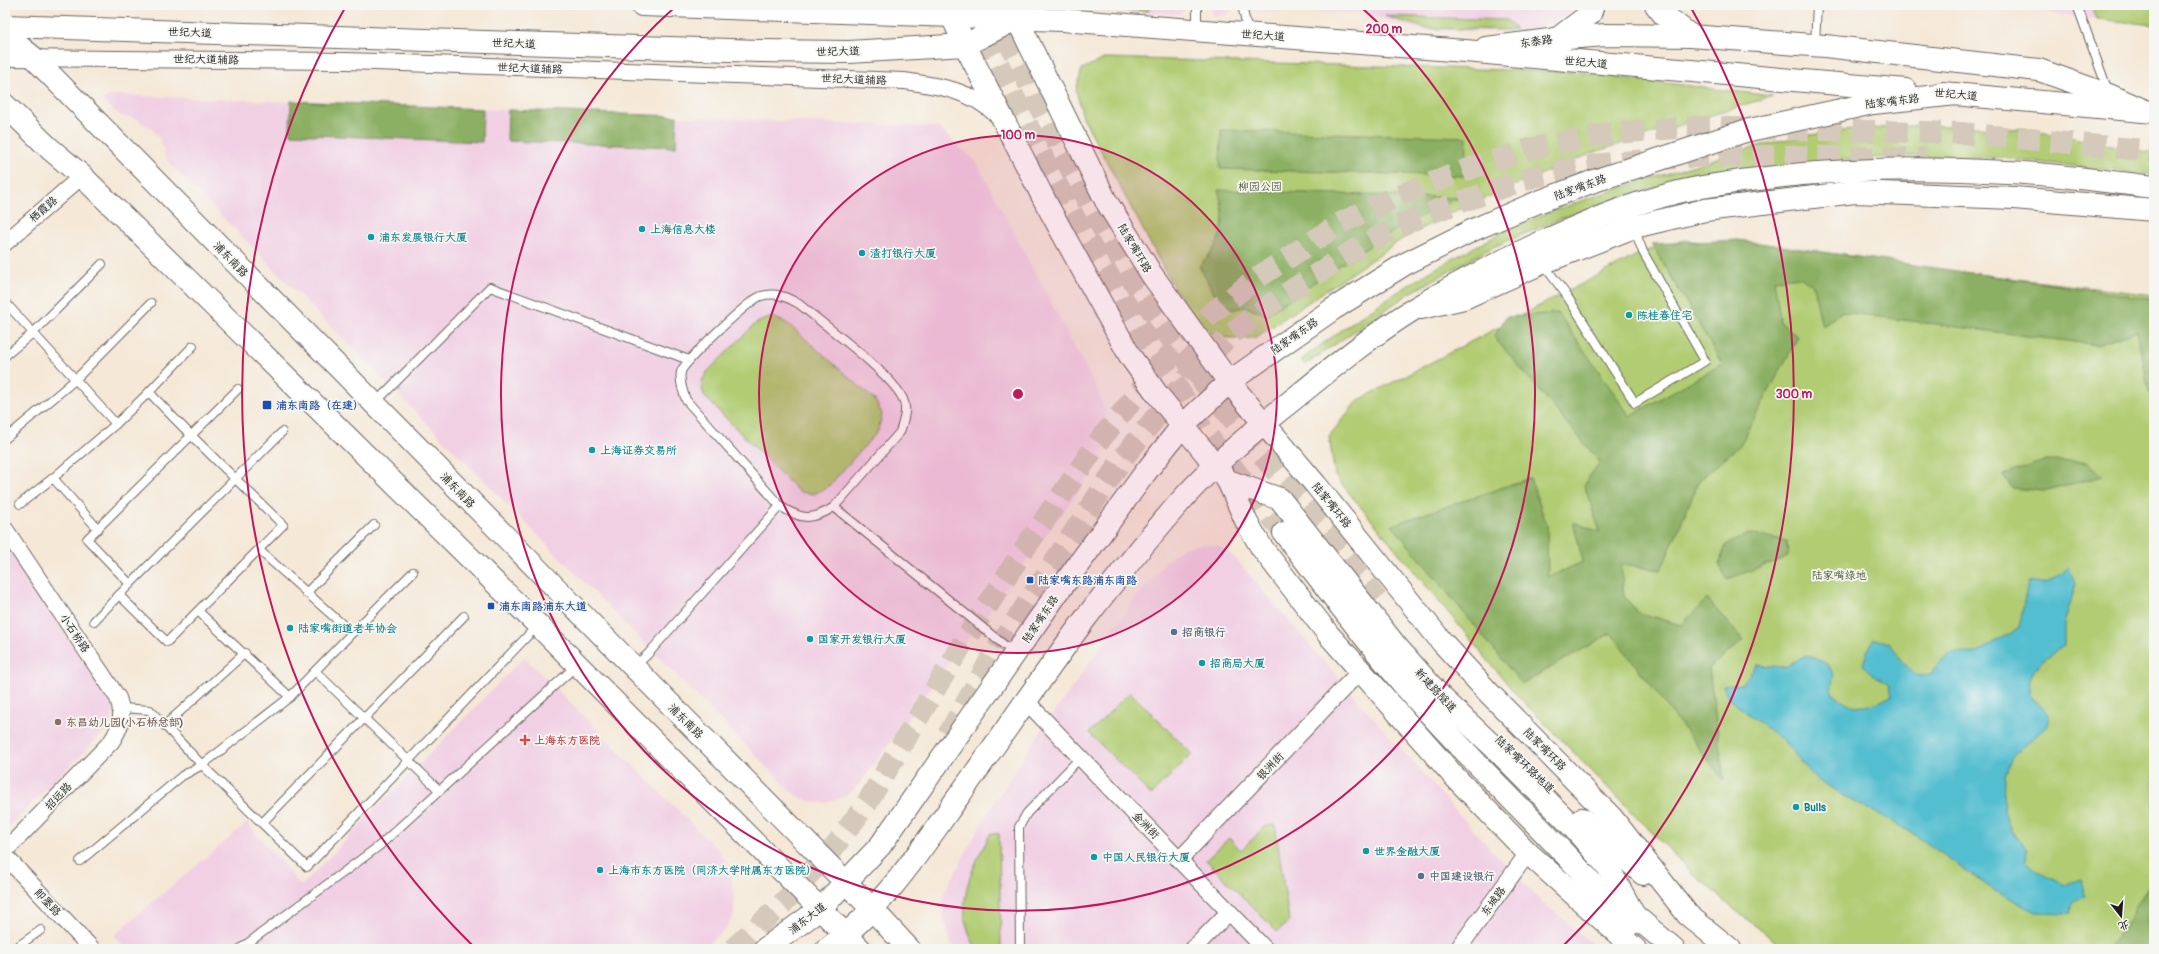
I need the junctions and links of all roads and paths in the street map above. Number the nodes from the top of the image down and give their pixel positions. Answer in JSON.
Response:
{"nodes":[{"id":1,"x":642,"y":5,"type":"edge"},
{"id":2,"x":860,"y":5,"type":"edge"},
{"id":3,"x":1197,"y":5,"type":"edge"},
{"id":4,"x":1242,"y":5,"type":"edge"},
{"id":5,"x":1593,"y":5,"type":"edge"},
{"id":6,"x":1656,"y":5,"type":"edge"},
{"id":7,"x":1817,"y":5,"type":"edge"},
{"id":8,"x":2077,"y":5,"type":"edge"},
{"id":9,"x":949,"y":11,"type":"edge"},
{"id":10,"x":838,"y":12,"type":"junction"},
{"id":11,"x":1013,"y":12,"type":"edge"},
{"id":12,"x":5,"y":26,"type":"edge"},
{"id":13,"x":1196,"y":30,"type":"junction"},
{"id":14,"x":1248,"y":34,"type":"junction"},
{"id":15,"x":5,"y":35,"type":"edge"},
{"id":16,"x":1691,"y":36,"type":"junction"},
{"id":17,"x":1554,"y":39,"type":"junction"},
{"id":18,"x":965,"y":45,"type":"junction"},
{"id":19,"x":1815,"y":45,"type":"junction"},
{"id":20,"x":5,"y":50,"type":"edge"},
{"id":21,"x":1465,"y":51,"type":"junction"},
{"id":22,"x":5,"y":58,"type":"edge"},
{"id":23,"x":34,"y":58,"type":"junction"},
{"id":24,"x":1956,"y":94,"type":"junction"},
{"id":25,"x":2109,"y":95,"type":"junction"},
{"id":26,"x":1907,"y":99,"type":"junction"},
{"id":27,"x":5,"y":105,"type":"edge"},
{"id":28,"x":2152,"y":114,"type":"edge"},
{"id":29,"x":1010,"y":132,"type":"junction"},
{"id":30,"x":82,"y":176,"type":"junction"},
{"id":31,"x":2154,"y":187,"type":"edge"},
{"id":32,"x":2154,"y":210,"type":"edge"},
{"id":33,"x":1634,"y":227,"type":"junction"},
{"id":34,"x":5,"y":243,"type":"edge"},
{"id":35,"x":1542,"y":263,"type":"junction"},
{"id":36,"x":102,"y":264,"type":"dead end"},
{"id":37,"x":5,"y":302,"type":"edge"},
{"id":38,"x":151,"y":303,"type":"dead end"},
{"id":39,"x":1412,"y":310,"type":"junction"},
{"id":40,"x":33,"y":333,"type":"junction"},
{"id":41,"x":193,"y":346,"type":"dead end"},
{"id":42,"x":5,"y":356,"type":"edge"},
{"id":43,"x":689,"y":360,"type":"junction"},
{"id":44,"x":75,"y":380,"type":"junction"},
{"id":45,"x":1229,"y":382,"type":"junction"},
{"id":46,"x":238,"y":389,"type":"dead end"},
{"id":47,"x":149,"y":392,"type":"junction"},
{"id":48,"x":373,"y":404,"type":"junction"},
{"id":49,"x":1263,"y":423,"type":"junction"},
{"id":50,"x":116,"y":424,"type":"junction"},
{"id":51,"x":1182,"y":426,"type":"junction"},
{"id":52,"x":282,"y":432,"type":"dead end"},
{"id":53,"x":191,"y":436,"type":"junction"},
{"id":54,"x":5,"y":439,"type":"edge"},
{"id":55,"x":1222,"y":474,"type":"junction"},
{"id":56,"x":53,"y":478,"type":"junction"},
{"id":57,"x":235,"y":478,"type":"junction"},
{"id":58,"x":20,"y":504,"type":"dead end"},
{"id":59,"x":780,"y":506,"type":"junction"},
{"id":60,"x":834,"y":507,"type":"junction"},
{"id":61,"x":374,"y":525,"type":"dead end"},
{"id":62,"x":5,"y":529,"type":"edge"},
{"id":63,"x":98,"y":529,"type":"junction"},
{"id":64,"x":1284,"y":533,"type":"tunnel mouth"},
{"id":65,"x":259,"y":550,"type":"junction"},
{"id":66,"x":413,"y":572,"type":"dead end"},
{"id":67,"x":130,"y":584,"type":"junction"},
{"id":68,"x":306,"y":593,"type":"junction"},
{"id":69,"x":119,"y":595,"type":"junction"},
{"id":70,"x":1377,"y":600,"type":"tunnel mouth"},
{"id":71,"x":198,"y":611,"type":"junction"},
{"id":72,"x":464,"y":616,"type":"dead end"},
{"id":73,"x":94,"y":621,"type":"dead end"},
{"id":74,"x":538,"y":625,"type":"junction"},
{"id":75,"x":352,"y":633,"type":"junction"},
{"id":76,"x":245,"y":653,"type":"junction"},
{"id":77,"x":1016,"y":654,"type":"junction"},
{"id":78,"x":577,"y":664,"type":"junction"},
{"id":79,"x":632,"y":668,"type":"junction"},
{"id":80,"x":315,"y":671,"type":"junction"},
{"id":81,"x":1360,"y":671,"type":"junction"},
{"id":82,"x":290,"y":697,"type":"junction"},
{"id":83,"x":1026,"y":701,"type":"junction"},
{"id":84,"x":122,"y":708,"type":"junction"},
{"id":85,"x":364,"y":720,"type":"junction"},
{"id":86,"x":165,"y":725,"type":"junction"},
{"id":87,"x":1080,"y":758,"type":"junction"},
{"id":88,"x":408,"y":761,"type":"junction"},
{"id":89,"x":202,"y":765,"type":"junction"},
{"id":90,"x":439,"y":790,"type":"junction"},
{"id":91,"x":262,"y":823,"type":"junction"},
{"id":92,"x":5,"y":851,"type":"edge"},
{"id":93,"x":1528,"y":853,"type":"junction"},
{"id":94,"x":5,"y":856,"type":"edge"},
{"id":95,"x":1179,"y":860,"type":"junction"},
{"id":96,"x":80,"y":861,"type":"dead end"},
{"id":97,"x":1589,"y":878,"type":"junction"},
{"id":98,"x":846,"y":884,"type":"junction"},
{"id":99,"x":820,"y":909,"type":"junction"},
{"id":100,"x":872,"y":909,"type":"junction"},
{"id":101,"x":1229,"y":912,"type":"junction"},
{"id":102,"x":1634,"y":915,"type":"junction"},
{"id":103,"x":1688,"y":915,"type":"junction"},
{"id":104,"x":41,"y":930,"type":"dead end"},
{"id":105,"x":853,"y":942,"type":"edge"},
{"id":106,"x":14,"y":949,"type":"edge"},
{"id":107,"x":92,"y":949,"type":"edge"},
{"id":108,"x":240,"y":949,"type":"edge"},
{"id":109,"x":765,"y":949,"type":"edge"},
{"id":110,"x":827,"y":949,"type":"edge"},
{"id":111,"x":909,"y":949,"type":"edge"},
{"id":112,"x":1020,"y":949,"type":"edge"},
{"id":113,"x":1193,"y":949,"type":"edge"},
{"id":114,"x":1265,"y":949,"type":"edge"},
{"id":115,"x":1458,"y":949,"type":"edge"},
{"id":116,"x":1635,"y":949,"type":"edge"},
{"id":117,"x":1650,"y":949,"type":"edge"},
{"id":118,"x":1674,"y":949,"type":"edge"},
{"id":119,"x":1730,"y":949,"type":"edge"}],
"edges":[{"from":1,"to":10,"type":"main road","name":"世纪大道"},
{"from":2,"to":10,"type":"main road"},
{"from":3,"to":13,"type":"lane"},
{"from":4,"to":14,"type":"lane"},
{"from":5,"to":17,"type":"main road","name":"东泰路"},
{"from":6,"to":16,"type":"main road"},
{"from":7,"to":19,"type":"lane"},
{"from":8,"to":25,"type":"lane"},
{"from":9,"to":10,"type":"main road","name":"世纪大道"},
{"from":9,"to":11,"type":"main road","name":"世纪大道"},
{"from":9,"to":18,"type":"main road"},
{"from":11,"to":13,"type":"main road","name":"世纪大道"},
{"from":11,"to":18,"type":"main road","name":"世纪大道"},
{"from":11,"to":45,"type":"main road","name":"陆家嘴环路"},
{"from":12,"to":18,"type":"main road","name":"世纪大道"},
{"from":13,"to":14,"type":"main road","name":"世纪大道"},
{"from":14,"to":21,"type":"main road","name":"世纪大道"},
{"from":15,"to":23,"type":"main road","name":"浦东南路"},
{"from":16,"to":17,"type":"main road"},
{"from":16,"to":19,"type":"main road"},
{"from":17,"to":21,"type":"main road","name":"东泰路"},
{"from":18,"to":29,"type":"main road"},
{"from":19,"to":25,"type":"main road"},
{"from":20,"to":23,"type":"street","name":"世纪大道辅路"},
{"from":21,"to":24,"type":"main road","name":"世纪大道"},
{"from":22,"to":23,"type":"street","name":"世纪大道辅路"},
{"from":23,"to":29,"type":"street","name":"世纪大道辅路"},
{"from":23,"to":48,"type":"main road","name":"浦东南路"},
{"from":24,"to":26,"type":"main road","name":"陆家嘴东路"},
{"from":24,"to":28,"type":"main road","name":"世纪大道"},
{"from":25,"to":28,"type":"main road"},
{"from":26,"to":28,"type":"main road","name":"世纪大道"},
{"from":26,"to":45,"type":"main road","name":"陆家嘴东路"},
{"from":27,"to":30,"type":"main road"},
{"from":29,"to":51,"type":"main road"},
{"from":30,"to":34,"type":"street","name":"栖霞路"},
{"from":30,"to":74,"type":"main road"},
{"from":31,"to":39,"type":"main road"},
{"from":32,"to":33,"type":"main road"},
{"from":33,"to":35,"type":"main road"},
{"from":33,"to":35,"type":"lane"},
{"from":35,"to":39,"type":"main road"},
{"from":36,"to":40,"type":"lane"},
{"from":37,"to":40,"type":"lane"},
{"from":38,"to":44,"type":"lane"},
{"from":39,"to":49,"type":"main road"},
{"from":40,"to":42,"type":"lane"},
{"from":40,"to":44,"type":"lane"},
{"from":41,"to":47,"type":"lane"},
{"from":43,"to":48,"type":"lane"},
{"from":43,"to":59,"type":"lane"},
{"from":43,"to":60,"type":"lane"},
{"from":44,"to":50,"type":"lane"},
{"from":44,"to":54,"type":"lane"},
{"from":45,"to":49,"type":"main road","name":"陆家嘴环路"},
{"from":45,"to":51,"type":"main road","name":"陆家嘴东路"},
{"from":46,"to":53,"type":"lane"},
{"from":47,"to":50,"type":"lane"},
{"from":47,"to":53,"type":"lane"},
{"from":48,"to":79,"type":"main road","name":"浦东南路"},
{"from":49,"to":55,"type":"main road"},
{"from":49,"to":103,"type":"main road","name":"陆家嘴环路"},
{"from":50,"to":56,"type":"lane"},
{"from":51,"to":55,"type":"main road"},
{"from":51,"to":77,"type":"main road","name":"陆家嘴东路"},
{"from":52,"to":57,"type":"lane"},
{"from":53,"to":57,"type":"lane"},
{"from":53,"to":63,"type":"lane"},
{"from":55,"to":81,"type":"main road"},
{"from":55,"to":83,"type":"main road"},
{"from":55,"to":102,"type":"main road","name":"新建路隧道"},
{"from":56,"to":58,"type":"lane"},
{"from":56,"to":63,"type":"lane"},
{"from":57,"to":65,"type":"lane"},
{"from":57,"to":67,"type":"lane"},
{"from":59,"to":60,"type":"lane"},
{"from":59,"to":79,"type":"lane"},
{"from":60,"to":77,"type":"lane"},
{"from":61,"to":68,"type":"lane"},
{"from":62,"to":84,"type":"street","name":"小石桥路"},
{"from":63,"to":67,"type":"lane"},
{"from":64,"to":97,"type":"main road"},
{"from":65,"to":68,"type":"lane"},
{"from":65,"to":71,"type":"lane"},
{"from":66,"to":75,"type":"lane"},
{"from":67,"to":69,"type":"lane"},
{"from":68,"to":75,"type":"lane"},
{"from":69,"to":71,"type":"lane"},
{"from":69,"to":73,"type":"lane"},
{"from":70,"to":103,"type":"main road","name":"陆家嘴环路地道"},
{"from":71,"to":76,"type":"lane"},
{"from":72,"to":85,"type":"lane"},
{"from":74,"to":78,"type":"main road"},
{"from":74,"to":88,"type":"lane"},
{"from":75,"to":80,"type":"lane"},
{"from":76,"to":82,"type":"lane"},
{"from":76,"to":86,"type":"lane"},
{"from":77,"to":98,"type":"main road","name":"陆家嘴东路"},
{"from":78,"to":90,"type":"lane"},
{"from":78,"to":99,"type":"main road"},
{"from":79,"to":98,"type":"main road","name":"浦东南路"},
{"from":80,"to":82,"type":"lane"},
{"from":80,"to":85,"type":"lane"},
{"from":81,"to":93,"type":"main road"},
{"from":81,"to":95,"type":"street","name":"银洲街"},
{"from":82,"to":89,"type":"lane"},
{"from":83,"to":87,"type":"street","name":"金洲街"},
{"from":83,"to":100,"type":"main road"},
{"from":84,"to":86,"type":"lane"},
{"from":84,"to":92,"type":"street","name":"招远路"},
{"from":85,"to":88,"type":"lane"},
{"from":85,"to":91,"type":"lane"},
{"from":86,"to":89,"type":"lane"},
{"from":87,"to":95,"type":"street","name":"金洲街"},
{"from":87,"to":112,"type":"lane"},
{"from":88,"to":90,"type":"lane"},
{"from":88,"to":91,"type":"lane"},
{"from":89,"to":91,"type":"lane"},
{"from":89,"to":96,"type":"lane"},
{"from":90,"to":108,"type":"lane"},
{"from":93,"to":115,"type":"street","name":"东城路"},
{"from":93,"to":116,"type":"main road"},
{"from":94,"to":107,"type":"street","name":"即墨路"},
{"from":95,"to":101,"type":"street","name":"金洲街"},
{"from":97,"to":102,"type":"main road","name":"新建路隧道"},
{"from":97,"to":117,"type":"main road"},
{"from":98,"to":99,"type":"main road","name":"浦东大道"},
{"from":98,"to":100,"type":"main road","name":"浦东南路"},
{"from":99,"to":105,"type":"main road"},
{"from":99,"to":109,"type":"main road","name":"浦东大道"},
{"from":100,"to":105,"type":"main road"},
{"from":100,"to":111,"type":"main road","name":"浦东南路"},
{"from":101,"to":113,"type":"street"},
{"from":101,"to":114,"type":"street","name":"金洲街"},
{"from":102,"to":118,"type":"main road","name":"新建路隧道"},
{"from":103,"to":119,"type":"main road","name":"陆家嘴环路"},
{"from":104,"to":106,"type":"lane"},
{"from":105,"to":110,"type":"main road"}]}
